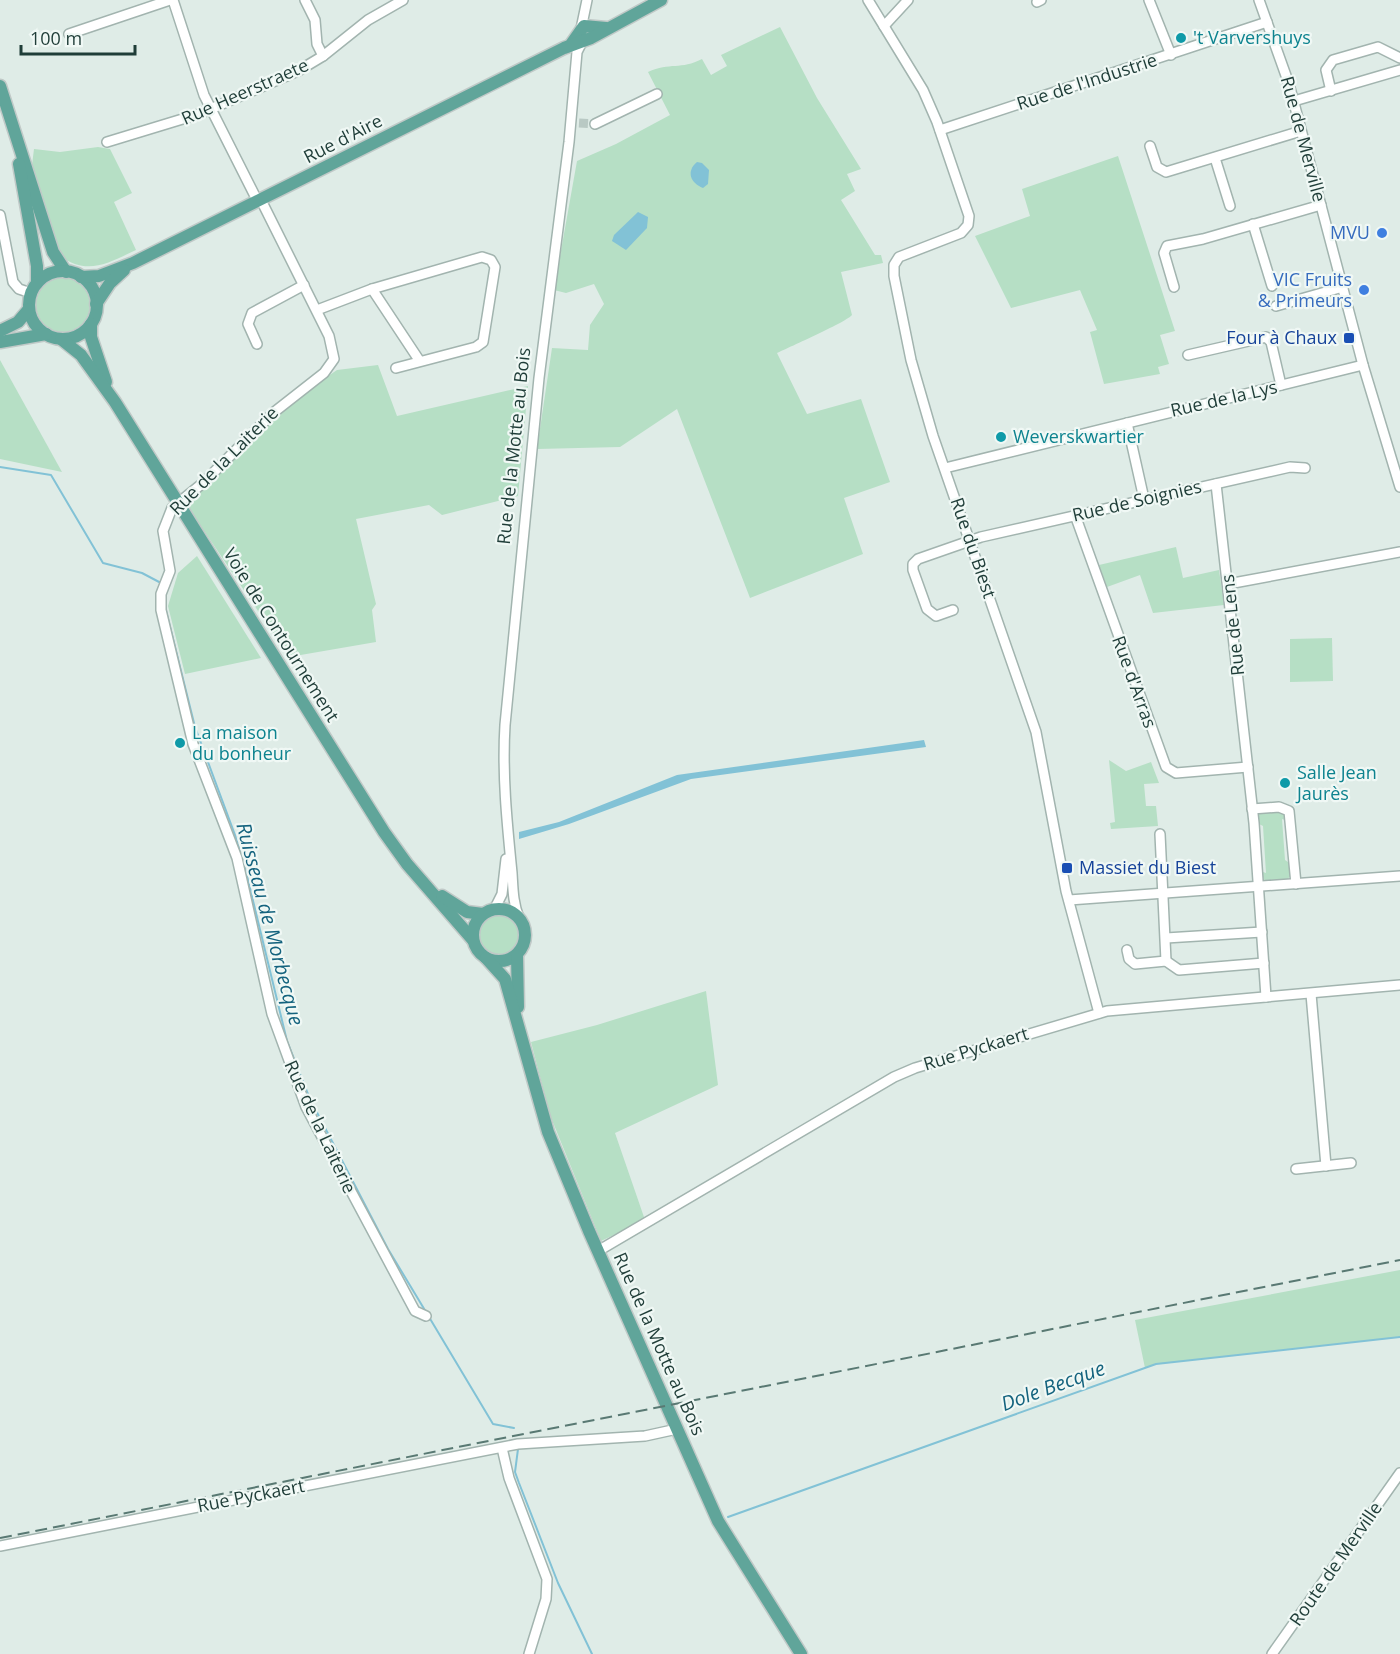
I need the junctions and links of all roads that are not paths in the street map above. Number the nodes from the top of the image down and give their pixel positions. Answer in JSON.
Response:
{"nodes":[{"id":1,"x":171,"y":0,"type":"edge"},
{"id":2,"x":305,"y":0,"type":"edge"},
{"id":3,"x":403,"y":0,"type":"edge"},
{"id":4,"x":587,"y":0,"type":"edge"},
{"id":5,"x":662,"y":0,"type":"edge"},
{"id":6,"x":868,"y":0,"type":"edge"},
{"id":7,"x":908,"y":0,"type":"edge"},
{"id":8,"x":1149,"y":0,"type":"edge"},
{"id":9,"x":1259,"y":0,"type":"edge"},
{"id":10,"x":390,"y":3,"type":"edge"},
{"id":11,"x":1267,"y":22,"type":"junction"},
{"id":12,"x":884,"y":26,"type":"junction"},
{"id":13,"x":69,"y":34,"type":"dead end"},
{"id":14,"x":584,"y":37,"type":"junction"},
{"id":15,"x":1171,"y":55,"type":"junction"},
{"id":16,"x":323,"y":56,"type":"junction"},
{"id":17,"x":1400,"y":58,"type":"edge"},
{"id":18,"x":1400,"y":70,"type":"edge"},
{"id":19,"x":0,"y":87,"type":"edge"},
{"id":20,"x":1331,"y":91,"type":"junction"},
{"id":21,"x":657,"y":94,"type":"dead end"},
{"id":22,"x":1294,"y":101,"type":"junction"},
{"id":23,"x":6,"y":107,"type":"junction"},
{"id":24,"x":211,"y":109,"type":"junction"},
{"id":25,"x":595,"y":124,"type":"tunnel mouth"},
{"id":26,"x":940,"y":130,"type":"junction"},
{"id":27,"x":1301,"y":131,"type":"junction"},
{"id":28,"x":107,"y":142,"type":"dead end"},
{"id":29,"x":1150,"y":146,"type":"dead end"},
{"id":30,"x":1215,"y":158,"type":"junction"},
{"id":31,"x":259,"y":201,"type":"junction"},
{"id":32,"x":1321,"y":205,"type":"junction"},
{"id":33,"x":1230,"y":206,"type":"dead end"},
{"id":34,"x":0,"y":215,"type":"edge"},
{"id":35,"x":1253,"y":224,"type":"junction"},
{"id":36,"x":133,"y":263,"type":"junction"},
{"id":37,"x":66,"y":272,"type":"junction"},
{"id":38,"x":81,"y":277,"type":"junction"},
{"id":39,"x":304,"y":285,"type":"junction"},
{"id":40,"x":1272,"y":286,"type":"dead end"},
{"id":41,"x":1174,"y":287,"type":"dead end"},
{"id":42,"x":1343,"y":287,"type":"junction"},
{"id":43,"x":34,"y":288,"type":"junction"},
{"id":44,"x":372,"y":290,"type":"junction"},
{"id":45,"x":96,"y":304,"type":"junction"},
{"id":46,"x":1276,"y":306,"type":"dead end"},
{"id":47,"x":29,"y":309,"type":"junction"},
{"id":48,"x":316,"y":310,"type":"junction"},
{"id":49,"x":91,"y":324,"type":"junction"},
{"id":50,"x":0,"y":331,"type":"edge"},
{"id":51,"x":46,"y":334,"type":"junction"},
{"id":52,"x":61,"y":339,"type":"junction"},
{"id":53,"x":0,"y":342,"type":"edge"},
{"id":54,"x":257,"y":344,"type":"dead end"},
{"id":55,"x":1188,"y":355,"type":"dead end"},
{"id":56,"x":419,"y":360,"type":"junction"},
{"id":57,"x":1363,"y":365,"type":"junction"},
{"id":58,"x":396,"y":368,"type":"dead end"},
{"id":59,"x":1281,"y":385,"type":"junction"},
{"id":60,"x":115,"y":402,"type":"junction"},
{"id":61,"x":1127,"y":423,"type":"junction"},
{"id":62,"x":1397,"y":462,"type":"edge"},
{"id":63,"x":945,"y":468,"type":"junction"},
{"id":64,"x":1305,"y":468,"type":"dead end"},
{"id":65,"x":1216,"y":484,"type":"junction"},
{"id":66,"x":1400,"y":487,"type":"edge"},
{"id":67,"x":1144,"y":499,"type":"junction"},
{"id":68,"x":178,"y":503,"type":"junction"},
{"id":69,"x":1076,"y":515,"type":"junction"},
{"id":70,"x":970,"y":540,"type":"junction"},
{"id":71,"x":1400,"y":552,"type":"edge"},
{"id":72,"x":1228,"y":584,"type":"junction"},
{"id":73,"x":953,"y":610,"type":"dead end"},
{"id":74,"x":1248,"y":767,"type":"junction"},
{"id":75,"x":1252,"y":809,"type":"junction"},
{"id":76,"x":1160,"y":834,"type":"dead end"},
{"id":77,"x":508,"y":845,"type":"junction"},
{"id":78,"x":1400,"y":876,"type":"edge"},
{"id":79,"x":424,"y":883,"type":"junction"},
{"id":80,"x":1296,"y":884,"type":"junction"},
{"id":81,"x":1258,"y":886,"type":"junction"},
{"id":82,"x":1163,"y":892,"type":"junction"},
{"id":83,"x":1069,"y":900,"type":"junction"},
{"id":84,"x":489,"y":912,"type":"junction"},
{"id":85,"x":519,"y":918,"type":"junction"},
{"id":86,"x":1262,"y":932,"type":"junction"},
{"id":87,"x":1166,"y":938,"type":"junction"},
{"id":88,"x":473,"y":940,"type":"junction"},
{"id":89,"x":1127,"y":950,"type":"dead end"},
{"id":90,"x":517,"y":955,"type":"junction"},
{"id":91,"x":486,"y":958,"type":"junction"},
{"id":92,"x":1166,"y":962,"type":"junction"},
{"id":93,"x":1264,"y":963,"type":"junction"},
{"id":94,"x":1400,"y":985,"type":"edge"},
{"id":95,"x":1311,"y":994,"type":"junction"},
{"id":96,"x":1266,"y":997,"type":"junction"},
{"id":97,"x":1098,"y":1012,"type":"junction"},
{"id":98,"x":520,"y":1032,"type":"junction"},
{"id":99,"x":1352,"y":1163,"type":"dead end"},
{"id":100,"x":1326,"y":1166,"type":"junction"},
{"id":101,"x":1296,"y":1169,"type":"dead end"},
{"id":102,"x":598,"y":1251,"type":"junction"},
{"id":103,"x":426,"y":1316,"type":"dead end"},
{"id":104,"x":677,"y":1429,"type":"junction"},
{"id":105,"x":502,"y":1448,"type":"junction"},
{"id":106,"x":1400,"y":1473,"type":"edge"},
{"id":107,"x":0,"y":1546,"type":"edge"},
{"id":108,"x":529,"y":1654,"type":"edge"},
{"id":109,"x":801,"y":1654,"type":"edge"},
{"id":110,"x":1272,"y":1654,"type":"edge"}],
"edges":[{"from":1,"to":13,"type":"street"},
{"from":1,"to":24,"type":"street","name":"Rue de la Laiterie"},
{"from":2,"to":16,"type":"street"},
{"from":3,"to":10,"type":"street","name":"Rue Heerstraete"},
{"from":4,"to":14,"type":"street","name":"Rue de la Motte au Bois"},
{"from":5,"to":14,"type":"main road","name":"Rue d'Aire"},
{"from":6,"to":12,"type":"street"},
{"from":7,"to":12,"type":"street"},
{"from":8,"to":15,"type":"street"},
{"from":9,"to":11,"type":"street","name":"Rue de Merville"},
{"from":10,"to":16,"type":"street","name":"Rue Heerstraete"},
{"from":11,"to":15,"type":"street","name":"Rue de l'Industrie"},
{"from":11,"to":22,"type":"street","name":"Rue de Merville"},
{"from":12,"to":26,"type":"street"},
{"from":14,"to":31,"type":"main road","name":"Rue d'Aire"},
{"from":14,"to":77,"type":"street","name":"Rue de la Motte au Bois"},
{"from":15,"to":26,"type":"street","name":"Rue de l'Industrie"},
{"from":16,"to":24,"type":"street","name":"Rue Heerstraete"},
{"from":17,"to":20,"type":"street"},
{"from":18,"to":20,"type":"street"},
{"from":19,"to":23,"type":"main road"},
{"from":20,"to":22,"type":"street"},
{"from":21,"to":25,"type":"street"},
{"from":22,"to":27,"type":"street","name":"Rue de Merville"},
{"from":23,"to":37,"type":"main road"},
{"from":23,"to":43,"type":"main road"},
{"from":24,"to":28,"type":"street","name":"Rue Heerstraete"},
{"from":24,"to":31,"type":"street","name":"Rue de la Laiterie"},
{"from":26,"to":63,"type":"street","name":"Rue du Biest"},
{"from":27,"to":30,"type":"street"},
{"from":27,"to":32,"type":"street","name":"Rue de Merville"},
{"from":29,"to":30,"type":"street"},
{"from":30,"to":33,"type":"street"},
{"from":31,"to":36,"type":"main road","name":"Rue d'Aire"},
{"from":31,"to":39,"type":"street","name":"Rue de la Laiterie"},
{"from":32,"to":35,"type":"street"},
{"from":32,"to":42,"type":"street","name":"Rue de Merville"},
{"from":34,"to":43,"type":"street"},
{"from":35,"to":40,"type":"street"},
{"from":35,"to":41,"type":"street"},
{"from":36,"to":38,"type":"main road","name":"Rue d'Aire"},
{"from":36,"to":45,"type":"main road","name":"Rue d'Aire"},
{"from":37,"to":38,"type":"main road"},
{"from":37,"to":43,"type":"main road"},
{"from":38,"to":45,"type":"main road"},
{"from":39,"to":48,"type":"street","name":"Rue de la Laiterie"},
{"from":39,"to":54,"type":"street"},
{"from":42,"to":46,"type":"street"},
{"from":42,"to":57,"type":"street","name":"Rue de Merville"},
{"from":43,"to":47,"type":"main road"},
{"from":44,"to":48,"type":"street"},
{"from":44,"to":56,"type":"street"},
{"from":44,"to":56,"type":"street"},
{"from":45,"to":49,"type":"main road"},
{"from":47,"to":50,"type":"main road"},
{"from":47,"to":51,"type":"main road"},
{"from":48,"to":68,"type":"street","name":"Rue de la Laiterie"},
{"from":49,"to":52,"type":"main road"},
{"from":49,"to":60,"type":"main road","name":"Voie de Contournement"},
{"from":51,"to":52,"type":"main road"},
{"from":51,"to":53,"type":"main road"},
{"from":52,"to":60,"type":"main road","name":"Voie de Contournement"},
{"from":55,"to":59,"type":"street"},
{"from":56,"to":58,"type":"street"},
{"from":57,"to":59,"type":"street","name":"Rue de la Lys"},
{"from":57,"to":62,"type":"street","name":"Rue de Merville"},
{"from":59,"to":61,"type":"street","name":"Rue de la Lys"},
{"from":60,"to":68,"type":"main road","name":"Voie de Contournement"},
{"from":61,"to":63,"type":"street","name":"Rue de la Lys"},
{"from":61,"to":67,"type":"street"},
{"from":62,"to":66,"type":"street","name":"Rue de Merville"},
{"from":63,"to":70,"type":"street","name":"Rue du Biest"},
{"from":64,"to":65,"type":"street","name":"Rue de Soignies"},
{"from":65,"to":67,"type":"street","name":"Rue de Soignies"},
{"from":65,"to":72,"type":"street","name":"Rue de Lens"},
{"from":67,"to":69,"type":"street","name":"Rue de Soignies"},
{"from":68,"to":79,"type":"main road","name":"Voie de Contournement"},
{"from":68,"to":103,"type":"street","name":"Rue de la Laiterie"},
{"from":69,"to":70,"type":"street","name":"Rue de Soignies"},
{"from":69,"to":74,"type":"street","name":"Rue d'Arras"},
{"from":70,"to":73,"type":"street","name":"Rue de Soignies"},
{"from":70,"to":83,"type":"street","name":"Rue du Biest"},
{"from":71,"to":72,"type":"street"},
{"from":72,"to":74,"type":"street","name":"Rue de Lens"},
{"from":74,"to":75,"type":"street","name":"Rue de Lens"},
{"from":75,"to":80,"type":"street"},
{"from":75,"to":81,"type":"street","name":"Rue de Lens"},
{"from":76,"to":82,"type":"street"},
{"from":77,"to":84,"type":"street","name":"Rue de la Motte au Bois"},
{"from":77,"to":85,"type":"street","name":"Rue de la Motte au Bois"},
{"from":78,"to":80,"type":"street"},
{"from":79,"to":84,"type":"main road"},
{"from":79,"to":88,"type":"main road"},
{"from":80,"to":81,"type":"street"},
{"from":81,"to":82,"type":"street"},
{"from":81,"to":86,"type":"street","name":"Rue de Lens"},
{"from":82,"to":83,"type":"street"},
{"from":82,"to":87,"type":"street"},
{"from":83,"to":97,"type":"street","name":"Rue du Biest"},
{"from":84,"to":85,"type":"main road"},
{"from":84,"to":88,"type":"main road"},
{"from":85,"to":90,"type":"main road"},
{"from":86,"to":87,"type":"street"},
{"from":86,"to":93,"type":"street","name":"Rue de Lens"},
{"from":87,"to":92,"type":"street"},
{"from":88,"to":91,"type":"main road"},
{"from":89,"to":92,"type":"street"},
{"from":90,"to":91,"type":"main road"},
{"from":90,"to":98,"type":"main road","name":"Rue de la Motte au Bois"},
{"from":91,"to":98,"type":"main road","name":"Rue de la Motte au Bois"},
{"from":92,"to":93,"type":"street"},
{"from":93,"to":96,"type":"street","name":"Rue de Lens"},
{"from":94,"to":95,"type":"street","name":"Rue Pyckaert"},
{"from":95,"to":96,"type":"street","name":"Rue Pyckaert"},
{"from":95,"to":100,"type":"street"},
{"from":96,"to":97,"type":"street","name":"Rue Pyckaert"},
{"from":97,"to":102,"type":"street","name":"Rue Pyckaert"},
{"from":98,"to":102,"type":"main road","name":"Rue de la Motte au Bois"},
{"from":99,"to":100,"type":"street"},
{"from":100,"to":101,"type":"street"},
{"from":102,"to":104,"type":"main road","name":"Rue de la Motte au Bois"},
{"from":104,"to":105,"type":"street","name":"Rue Pyckaert"},
{"from":104,"to":109,"type":"main road","name":"Rue de la Motte au Bois"},
{"from":105,"to":107,"type":"street","name":"Rue Pyckaert"},
{"from":105,"to":108,"type":"street"},
{"from":106,"to":110,"type":"street","name":"Route de Merville"}]}
